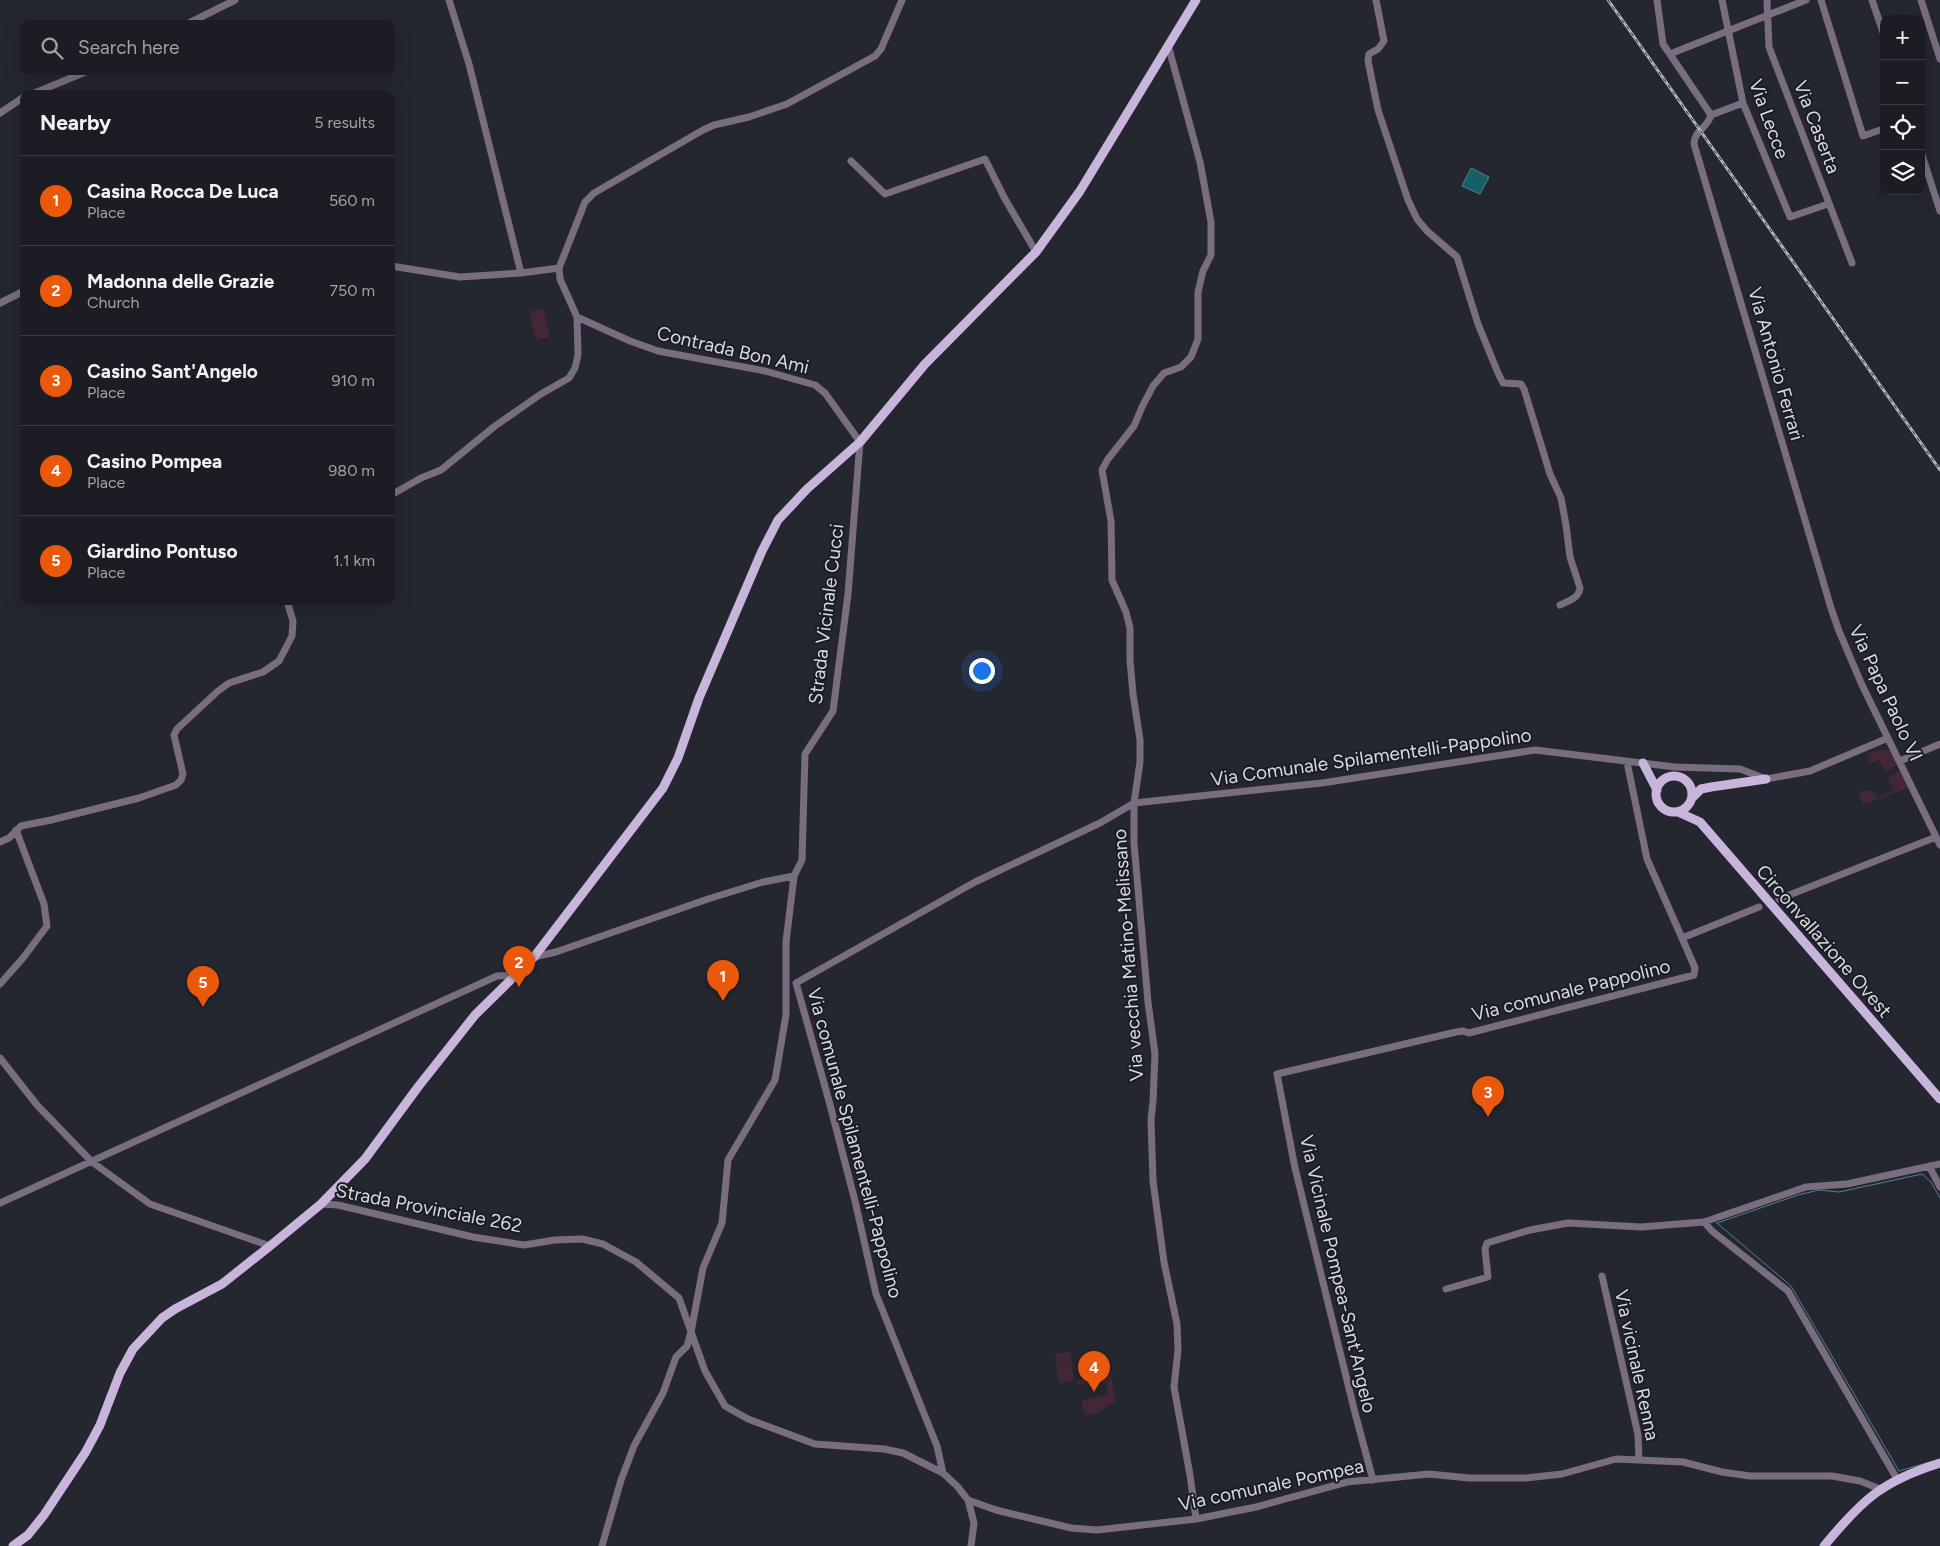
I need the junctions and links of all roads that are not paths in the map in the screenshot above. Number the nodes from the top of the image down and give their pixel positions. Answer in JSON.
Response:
{"nodes":[{"id":1,"x":236,"y":0,"type":"edge"},
{"id":2,"x":449,"y":0,"type":"edge"},
{"id":3,"x":902,"y":0,"type":"edge"},
{"id":4,"x":1195,"y":0,"type":"edge"},
{"id":5,"x":1376,"y":0,"type":"edge"},
{"id":6,"x":1657,"y":0,"type":"edge"},
{"id":7,"x":1722,"y":0,"type":"edge"},
{"id":8,"x":1767,"y":0,"type":"edge"},
{"id":9,"x":1806,"y":0,"type":"edge"},
{"id":10,"x":1820,"y":0,"type":"edge"},
{"id":11,"x":1872,"y":0,"type":"edge"},
{"id":12,"x":1921,"y":0,"type":"edge"},
{"id":13,"x":1768,"y":15,"type":"junction"},
{"id":14,"x":196,"y":20,"type":"edge"},
{"id":15,"x":1880,"y":23,"type":"edge"},
{"id":16,"x":1728,"y":31,"type":"junction"},
{"id":17,"x":1168,"y":45,"type":"junction"},
{"id":18,"x":1670,"y":54,"type":"junction"},
{"id":19,"x":1940,"y":59,"type":"edge"},
{"id":20,"x":78,"y":75,"type":"edge"},
{"id":21,"x":42,"y":90,"type":"edge"},
{"id":22,"x":20,"y":100,"type":"edge"},
{"id":23,"x":1742,"y":103,"type":"junction"},
{"id":24,"x":0,"y":113,"type":"edge"},
{"id":25,"x":1711,"y":115,"type":"junction"},
{"id":26,"x":1880,"y":130,"type":"edge"},
{"id":27,"x":851,"y":161,"type":"dead end"},
{"id":28,"x":1925,"y":164,"type":"edge"},
{"id":29,"x":1828,"y":204,"type":"junction"},
{"id":30,"x":1940,"y":211,"type":"edge"},
{"id":31,"x":1036,"y":252,"type":"junction"},
{"id":32,"x":1852,"y":262,"type":"dead end"},
{"id":33,"x":395,"y":267,"type":"edge"},
{"id":34,"x":559,"y":268,"type":"junction"},
{"id":35,"x":521,"y":273,"type":"junction"},
{"id":36,"x":20,"y":293,"type":"edge"},
{"id":37,"x":0,"y":303,"type":"edge"},
{"id":38,"x":577,"y":317,"type":"junction"},
{"id":39,"x":860,"y":442,"type":"junction"},
{"id":40,"x":395,"y":493,"type":"edge"},
{"id":41,"x":288,"y":605,"type":"edge"},
{"id":42,"x":1560,"y":605,"type":"dead end"},
{"id":43,"x":1831,"y":608,"type":"joint"},
{"id":44,"x":1888,"y":738,"type":"junction"},
{"id":45,"x":1940,"y":744,"type":"edge"},
{"id":46,"x":1900,"y":760,"type":"junction"},
{"id":47,"x":1627,"y":762,"type":"junction"},
{"id":48,"x":1643,"y":763,"type":"junction"},
{"id":49,"x":1648,"y":774,"type":"junction"},
{"id":50,"x":1766,"y":779,"type":"junction"},
{"id":51,"x":1663,"y":780,"type":"junction"},
{"id":52,"x":1689,"y":785,"type":"junction"},
{"id":53,"x":1710,"y":787,"type":"junction"},
{"id":54,"x":1657,"y":790,"type":"junction"},
{"id":55,"x":1691,"y":801,"type":"junction"},
{"id":56,"x":1134,"y":803,"type":"junction"},
{"id":57,"x":1678,"y":812,"type":"junction"},
{"id":58,"x":1700,"y":822,"type":"junction"},
{"id":59,"x":16,"y":830,"type":"junction"},
{"id":60,"x":1936,"y":837,"type":"junction"},
{"id":61,"x":0,"y":842,"type":"edge"},
{"id":62,"x":1940,"y":845,"type":"edge"},
{"id":63,"x":794,"y":876,"type":"junction"},
{"id":64,"x":1779,"y":898,"type":"dead end"},
{"id":65,"x":1759,"y":907,"type":"dead end"},
{"id":66,"x":1682,"y":938,"type":"junction"},
{"id":67,"x":534,"y":956,"type":"junction"},
{"id":68,"x":515,"y":975,"type":"junction"},
{"id":69,"x":0,"y":984,"type":"edge"},
{"id":70,"x":0,"y":1058,"type":"edge"},
{"id":71,"x":1277,"y":1074,"type":"joint"},
{"id":72,"x":1940,"y":1099,"type":"edge"},
{"id":73,"x":92,"y":1162,"type":"junction"},
{"id":74,"x":1940,"y":1164,"type":"edge"},
{"id":75,"x":1929,"y":1166,"type":"junction"},
{"id":76,"x":1940,"y":1187,"type":"edge"},
{"id":77,"x":0,"y":1203,"type":"edge"},
{"id":78,"x":321,"y":1204,"type":"junction"},
{"id":79,"x":1704,"y":1222,"type":"junction"},
{"id":80,"x":270,"y":1246,"type":"junction"},
{"id":81,"x":1602,"y":1276,"type":"dead end"},
{"id":82,"x":1446,"y":1290,"type":"dead end"},
{"id":83,"x":691,"y":1332,"type":"junction"},
{"id":84,"x":1640,"y":1460,"type":"junction"},
{"id":85,"x":1940,"y":1462,"type":"edge"},
{"id":86,"x":943,"y":1473,"type":"junction"},
{"id":87,"x":1897,"y":1479,"type":"junction"},
{"id":88,"x":1373,"y":1480,"type":"junction"},
{"id":89,"x":1880,"y":1489,"type":"junction"},
{"id":90,"x":968,"y":1500,"type":"junction"},
{"id":91,"x":1196,"y":1519,"type":"junction"},
{"id":92,"x":14,"y":1546,"type":"edge"},
{"id":93,"x":602,"y":1546,"type":"edge"},
{"id":94,"x":972,"y":1546,"type":"edge"},
{"id":95,"x":1824,"y":1546,"type":"edge"}],
"edges":[{"from":1,"to":14,"type":"street"},
{"from":2,"to":35,"type":"street"},
{"from":3,"to":34,"type":"street"},
{"from":4,"to":17,"type":"main road"},
{"from":5,"to":42,"type":"street"},
{"from":6,"to":18,"type":"street"},
{"from":7,"to":16,"type":"street","name":"Via Lecce"},
{"from":8,"to":13,"type":"street","name":"Via Caserta"},
{"from":9,"to":13,"type":"street"},
{"from":10,"to":26,"type":"street"},
{"from":11,"to":15,"type":"street"},
{"from":12,"to":19,"type":"street"},
{"from":13,"to":16,"type":"street"},
{"from":13,"to":29,"type":"street","name":"Via Caserta"},
{"from":16,"to":18,"type":"street"},
{"from":16,"to":23,"type":"street","name":"Via Lecce"},
{"from":17,"to":31,"type":"main road"},
{"from":17,"to":56,"type":"street","name":"Via vecchia Matino-Melissano"},
{"from":18,"to":25,"type":"street"},
{"from":20,"to":21,"type":"street"},
{"from":22,"to":24,"type":"street"},
{"from":23,"to":25,"type":"street"},
{"from":23,"to":29,"type":"street","name":"Via Lecce"},
{"from":25,"to":43,"type":"street","name":"Via Antonio Ferrari"},
{"from":27,"to":31,"type":"street"},
{"from":28,"to":30,"type":"street"},
{"from":29,"to":32,"type":"street","name":"Via Caserta"},
{"from":31,"to":39,"type":"main road"},
{"from":33,"to":35,"type":"street"},
{"from":34,"to":35,"type":"street"},
{"from":34,"to":38,"type":"street"},
{"from":36,"to":37,"type":"street"},
{"from":38,"to":39,"type":"street","name":"Contrada Bon Ami"},
{"from":38,"to":40,"type":"street"},
{"from":39,"to":63,"type":"street","name":"Strada Vicinale Cucci"},
{"from":39,"to":67,"type":"main road"},
{"from":41,"to":59,"type":"street"},
{"from":43,"to":44,"type":"street","name":"Via Papa Paolo VI"},
{"from":44,"to":46,"type":"street","name":"Via Papa Paolo VI"},
{"from":44,"to":50,"type":"street"},
{"from":45,"to":46,"type":"street"},
{"from":46,"to":60,"type":"street","name":"Via Papa Paolo VI"},
{"from":47,"to":48,"type":"street","name":"Via Comunale Spilamentelli-Pappolino"},
{"from":47,"to":56,"type":"street","name":"Via Comunale Spilamentelli-Pappolino"},
{"from":47,"to":66,"type":"street"},
{"from":48,"to":49,"type":"main road"},
{"from":48,"to":50,"type":"street"},
{"from":49,"to":51,"type":"main road"},
{"from":49,"to":54,"type":"main road"},
{"from":50,"to":53,"type":"main road"},
{"from":51,"to":52,"type":"main road"},
{"from":51,"to":54,"type":"main road"},
{"from":52,"to":53,"type":"main road"},
{"from":52,"to":55,"type":"main road"},
{"from":53,"to":55,"type":"main road"},
{"from":54,"to":57,"type":"main road"},
{"from":55,"to":57,"type":"main road"},
{"from":55,"to":58,"type":"main road"},
{"from":56,"to":86,"type":"street","name":"Via comunale Spilamentelli-Pappolino"},
{"from":56,"to":91,"type":"street","name":"Via vecchia Matino-Melissano"},
{"from":57,"to":58,"type":"main road","name":"Circonvallazione Ovest"},
{"from":58,"to":72,"type":"main road","name":"Circonvallazione Ovest"},
{"from":59,"to":61,"type":"street"},
{"from":59,"to":69,"type":"street"},
{"from":60,"to":62,"type":"street","name":"Via Papa Paolo VI"},
{"from":60,"to":64,"type":"street"},
{"from":63,"to":67,"type":"street"},
{"from":63,"to":83,"type":"street","name":"Strada Vicinale Cucci"},
{"from":65,"to":66,"type":"street","name":"Via comunale Pappolino"},
{"from":66,"to":71,"type":"street","name":"Via comunale Pappolino"},
{"from":67,"to":68,"type":"main road"},
{"from":68,"to":73,"type":"street"},
{"from":68,"to":78,"type":"main road"},
{"from":70,"to":73,"type":"street"},
{"from":71,"to":88,"type":"street","name":"Via Vicinale Pompea-Sant'Angelo"},
{"from":73,"to":77,"type":"street"},
{"from":73,"to":80,"type":"street"},
{"from":74,"to":75,"type":"street"},
{"from":75,"to":76,"type":"street"},
{"from":75,"to":79,"type":"street"},
{"from":78,"to":80,"type":"main road"},
{"from":78,"to":83,"type":"street","name":"Strada Provinciale 262"},
{"from":79,"to":82,"type":"street"},
{"from":79,"to":87,"type":"street"},
{"from":80,"to":92,"type":"main road"},
{"from":81,"to":84,"type":"street","name":"Via vicinale Renna"},
{"from":83,"to":86,"type":"street","name":"Strada Provinciale 262"},
{"from":83,"to":93,"type":"street"},
{"from":84,"to":88,"type":"street","name":"Via comunale Pompea"},
{"from":84,"to":89,"type":"street","name":"Via comunale Pompea"},
{"from":85,"to":87,"type":"main road"},
{"from":86,"to":90,"type":"street","name":"Strada Provinciale 262"},
{"from":87,"to":89,"type":"main road"},
{"from":88,"to":91,"type":"street","name":"Via comunale Pompea"},
{"from":89,"to":95,"type":"main road"},
{"from":90,"to":91,"type":"street","name":"Via comunale Pompea"},
{"from":90,"to":94,"type":"street","name":"Strada Provinciale 262"}]}
